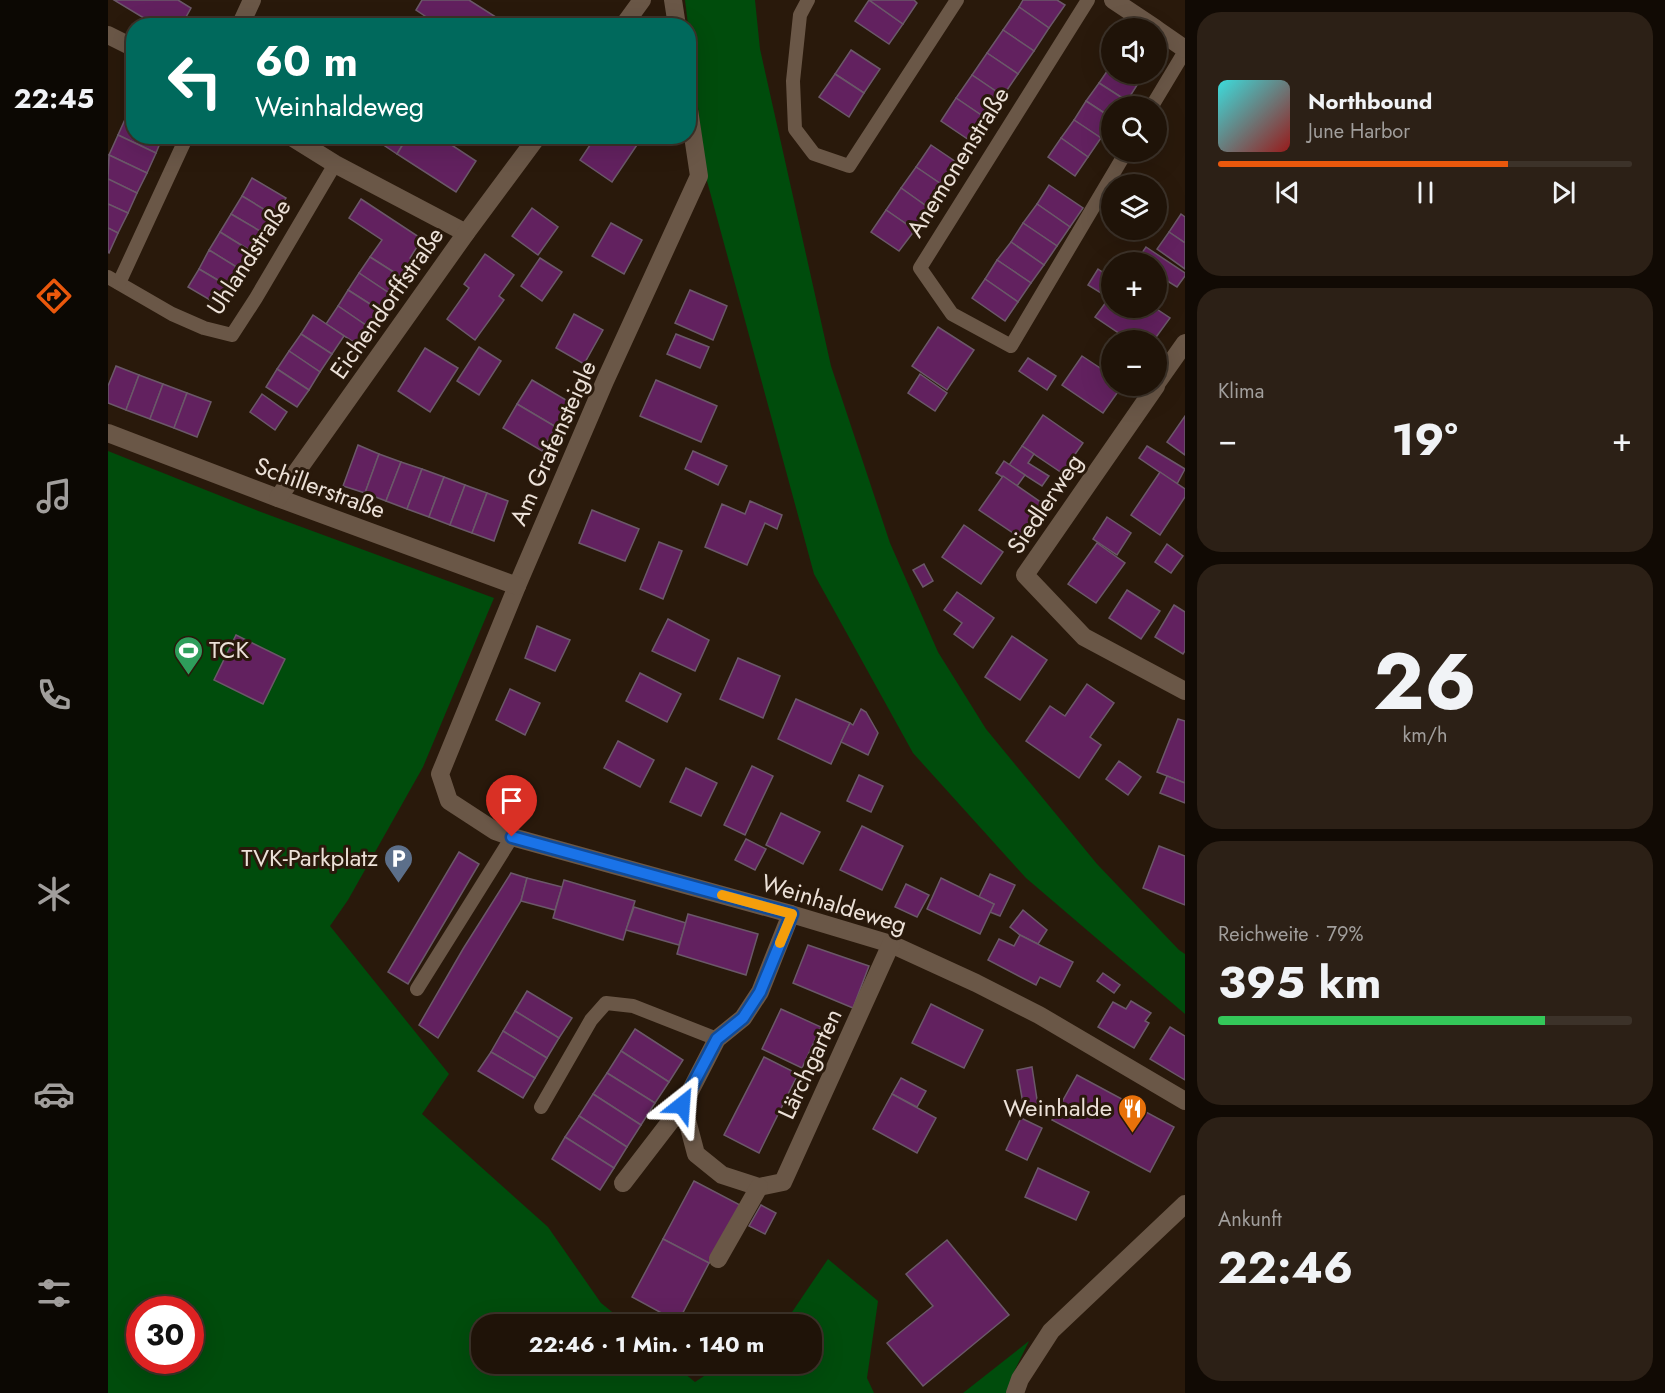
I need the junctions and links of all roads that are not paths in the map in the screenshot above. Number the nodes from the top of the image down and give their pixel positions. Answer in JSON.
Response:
{"nodes":[{"id":1,"x":252,"y":0,"type":"edge"},
{"id":2,"x":642,"y":0,"type":"edge"},
{"id":3,"x":673,"y":0,"type":"edge"},
{"id":4,"x":808,"y":0,"type":"edge"},
{"id":5,"x":957,"y":0,"type":"edge"},
{"id":6,"x":1088,"y":0,"type":"edge"},
{"id":7,"x":1113,"y":0,"type":"edge"},
{"id":8,"x":244,"y":18,"type":"edge"},
{"id":9,"x":629,"y":18,"type":"edge"},
{"id":10,"x":676,"y":18,"type":"edge"},
{"id":11,"x":1140,"y":18,"type":"edge"},
{"id":12,"x":108,"y":35,"type":"edge"},
{"id":13,"x":1167,"y":37,"type":"edge"},
{"id":14,"x":126,"y":44,"type":"edge"},
{"id":15,"x":1185,"y":50,"type":"edge"},
{"id":16,"x":1158,"y":96,"type":"edge"},
{"id":17,"x":183,"y":144,"type":"edge"},
{"id":18,"x":303,"y":144,"type":"edge"},
{"id":19,"x":532,"y":144,"type":"edge"},
{"id":20,"x":694,"y":144,"type":"edge"},
{"id":21,"x":1120,"y":162,"type":"edge"},
{"id":22,"x":335,"y":164,"type":"junction"},
{"id":23,"x":466,"y":233,"type":"junction"},
{"id":24,"x":114,"y":280,"type":"edge"},
{"id":25,"x":1185,"y":343,"type":"edge"},
{"id":26,"x":1167,"y":369,"type":"edge"},
{"id":27,"x":1148,"y":396,"type":"edge"},
{"id":28,"x":108,"y":434,"type":"edge"},
{"id":29,"x":278,"y":498,"type":"junction"},
{"id":30,"x":517,"y":586,"type":"junction"},
{"id":31,"x":1185,"y":691,"type":"edge"},
{"id":32,"x":448,"y":801,"type":"joint"},
{"id":33,"x":512,"y":837,"type":"junction"},
{"id":34,"x":792,"y":914,"type":"junction"},
{"id":35,"x":891,"y":944,"type":"junction"},
{"id":36,"x":417,"y":989,"type":"dead end"},
{"id":37,"x":717,"y":1039,"type":"junction"},
{"id":38,"x":1185,"y":1101,"type":"edge"},
{"id":39,"x":682,"y":1105,"type":"junction"},
{"id":40,"x":541,"y":1107,"type":"dead end"},
{"id":41,"x":623,"y":1183,"type":"dead end"},
{"id":42,"x":759,"y":1187,"type":"junction"},
{"id":43,"x":1185,"y":1204,"type":"edge"},
{"id":44,"x":718,"y":1258,"type":"dead end"},
{"id":45,"x":1016,"y":1393,"type":"edge"}],
"edges":[{"from":1,"to":8,"type":"street"},
{"from":2,"to":9,"type":"street"},
{"from":3,"to":10,"type":"street"},
{"from":4,"to":5,"type":"lane"},
{"from":6,"to":21,"type":"lane","name":"Anemonenstraße"},
{"from":7,"to":11,"type":"street"},
{"from":12,"to":14,"type":"street"},
{"from":13,"to":15,"type":"street"},
{"from":15,"to":16,"type":"lane"},
{"from":17,"to":24,"type":"lane","name":"Uhlandstraße"},
{"from":18,"to":22,"type":"street"},
{"from":19,"to":23,"type":"street","name":"Eichendorffstraße"},
{"from":20,"to":30,"type":"street","name":"Am Grafensteigle"},
{"from":22,"to":23,"type":"street"},
{"from":22,"to":24,"type":"lane","name":"Uhlandstraße"},
{"from":23,"to":29,"type":"street","name":"Eichendorffstraße"},
{"from":25,"to":26,"type":"street","name":"Siedlerweg"},
{"from":27,"to":31,"type":"street","name":"Siedlerweg"},
{"from":28,"to":29,"type":"street","name":"Schillerstraße"},
{"from":29,"to":30,"type":"street","name":"Schillerstraße"},
{"from":30,"to":32,"type":"street","name":"Am Grafensteigle"},
{"from":32,"to":33,"type":"street","name":"Weinhaldeweg"},
{"from":33,"to":34,"type":"street","name":"Weinhaldeweg"},
{"from":33,"to":36,"type":"lane"},
{"from":34,"to":35,"type":"street","name":"Weinhaldeweg"},
{"from":34,"to":37,"type":"street"},
{"from":35,"to":38,"type":"street","name":"Weinhaldeweg"},
{"from":35,"to":42,"type":"street","name":"Lärchgarten"},
{"from":37,"to":39,"type":"street"},
{"from":37,"to":40,"type":"lane"},
{"from":39,"to":41,"type":"street"},
{"from":39,"to":42,"type":"street"},
{"from":42,"to":44,"type":"street"},
{"from":43,"to":45,"type":"street"}]}
